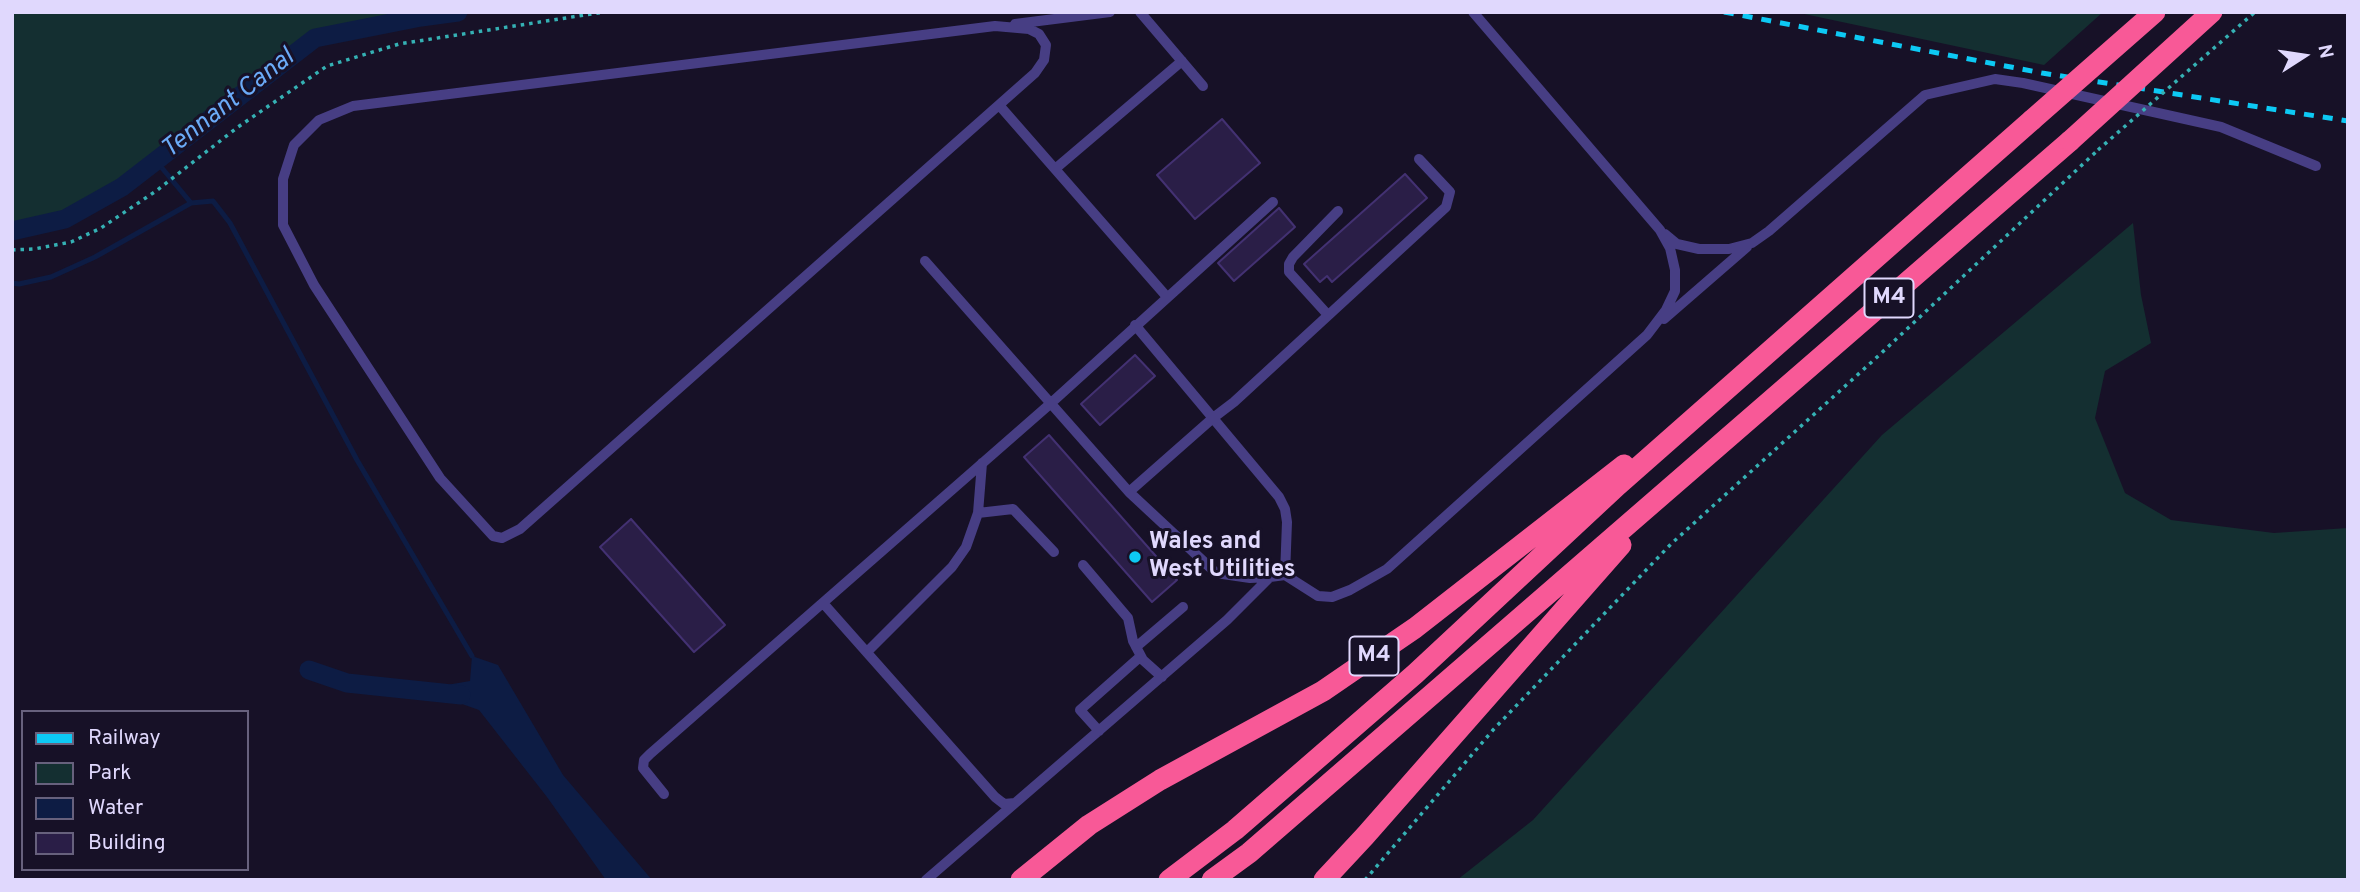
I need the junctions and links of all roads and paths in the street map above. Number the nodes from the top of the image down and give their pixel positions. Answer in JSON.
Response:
{"nodes":[{"id":1,"x":604,"y":12,"type":"edge"},
{"id":2,"x":1110,"y":12,"type":"edge"},
{"id":3,"x":1140,"y":12,"type":"edge"},
{"id":4,"x":1473,"y":12,"type":"edge"},
{"id":5,"x":2155,"y":12,"type":"edge"},
{"id":6,"x":2212,"y":12,"type":"edge"},
{"id":7,"x":2255,"y":12,"type":"edge"},
{"id":8,"x":995,"y":26,"type":"junction"},
{"id":9,"x":1182,"y":61,"type":"junction"},
{"id":10,"x":1203,"y":86,"type":"dead end"},
{"id":11,"x":999,"y":105,"type":"junction"},
{"id":12,"x":1419,"y":159,"type":"dead end"},
{"id":13,"x":2315,"y":166,"type":"dead end"},
{"id":14,"x":1055,"y":169,"type":"junction"},
{"id":15,"x":1273,"y":202,"type":"dead end"},
{"id":16,"x":1338,"y":211,"type":"dead end"},
{"id":17,"x":1660,"y":230,"type":"junction"},
{"id":18,"x":1752,"y":243,"type":"junction"},
{"id":19,"x":12,"y":250,"type":"edge"},
{"id":20,"x":925,"y":261,"type":"dead end"},
{"id":21,"x":1167,"y":297,"type":"junction"},
{"id":22,"x":1328,"y":315,"type":"junction"},
{"id":23,"x":1135,"y":326,"type":"junction"},
{"id":24,"x":1647,"y":335,"type":"junction"},
{"id":25,"x":1050,"y":404,"type":"junction"},
{"id":26,"x":1708,"y":405,"type":"junction"},
{"id":27,"x":1213,"y":418,"type":"junction"},
{"id":28,"x":1708,"y":456,"type":"junction"},
{"id":29,"x":982,"y":463,"type":"junction"},
{"id":30,"x":1129,"y":492,"type":"junction"},
{"id":31,"x":978,"y":513,"type":"junction"},
{"id":32,"x":1054,"y":552,"type":"dead end"},
{"id":33,"x":1083,"y":565,"type":"dead end"},
{"id":34,"x":1285,"y":575,"type":"junction"},
{"id":35,"x":1270,"y":576,"type":"junction"},
{"id":36,"x":824,"y":603,"type":"junction"},
{"id":37,"x":1183,"y":607,"type":"dead end"},
{"id":38,"x":866,"y":652,"type":"junction"},
{"id":39,"x":1139,"y":652,"type":"junction"},
{"id":40,"x":1162,"y":677,"type":"junction"},
{"id":41,"x":1099,"y":731,"type":"junction"},
{"id":42,"x":664,"y":794,"type":"dead end"},
{"id":43,"x":1015,"y":803,"type":"junction"},
{"id":44,"x":926,"y":880,"type":"edge"},
{"id":45,"x":1021,"y":880,"type":"edge"},
{"id":46,"x":1169,"y":880,"type":"edge"},
{"id":47,"x":1212,"y":880,"type":"edge"},
{"id":48,"x":1324,"y":880,"type":"edge"},
{"id":49,"x":1365,"y":880,"type":"edge"}],
"edges":[{"from":1,"to":19,"type":"path"},
{"from":2,"to":8,"type":"lane"},
{"from":3,"to":9,"type":"lane"},
{"from":4,"to":17,"type":"lane"},
{"from":5,"to":26,"type":"highway","number":"M4","bridge":true},
{"from":6,"to":28,"type":"highway","number":"M4","bridge":true},
{"from":7,"to":49,"type":"path","bridge":true},
{"from":8,"to":11,"type":"lane"},
{"from":8,"to":11,"type":"lane"},
{"from":9,"to":10,"type":"lane"},
{"from":9,"to":14,"type":"lane"},
{"from":11,"to":14,"type":"lane"},
{"from":12,"to":22,"type":"lane"},
{"from":13,"to":18,"type":"lane"},
{"from":14,"to":21,"type":"lane"},
{"from":15,"to":21,"type":"lane"},
{"from":16,"to":22,"type":"lane"},
{"from":17,"to":18,"type":"lane"},
{"from":17,"to":24,"type":"lane"},
{"from":18,"to":24,"type":"lane"},
{"from":20,"to":25,"type":"lane"},
{"from":21,"to":23,"type":"lane"},
{"from":22,"to":27,"type":"lane"},
{"from":23,"to":25,"type":"lane"},
{"from":23,"to":27,"type":"lane"},
{"from":24,"to":34,"type":"lane"},
{"from":25,"to":29,"type":"lane"},
{"from":25,"to":30,"type":"lane"},
{"from":26,"to":45,"type":"highway","number":"M4"},
{"from":26,"to":46,"type":"highway","number":"M4"},
{"from":27,"to":30,"type":"lane"},
{"from":27,"to":34,"type":"lane"},
{"from":28,"to":47,"type":"highway","number":"M4"},
{"from":28,"to":48,"type":"highway","number":"M4"},
{"from":29,"to":31,"type":"lane"},
{"from":29,"to":36,"type":"lane"},
{"from":30,"to":35,"type":"lane"},
{"from":31,"to":32,"type":"lane"},
{"from":31,"to":38,"type":"lane"},
{"from":33,"to":39,"type":"lane"},
{"from":34,"to":35,"type":"lane"},
{"from":35,"to":40,"type":"lane"},
{"from":36,"to":38,"type":"lane"},
{"from":36,"to":42,"type":"lane"},
{"from":37,"to":39,"type":"lane"},
{"from":38,"to":43,"type":"lane"},
{"from":39,"to":40,"type":"lane"},
{"from":39,"to":41,"type":"lane"},
{"from":40,"to":41,"type":"lane"},
{"from":41,"to":43,"type":"lane"},
{"from":43,"to":44,"type":"lane"}]}
